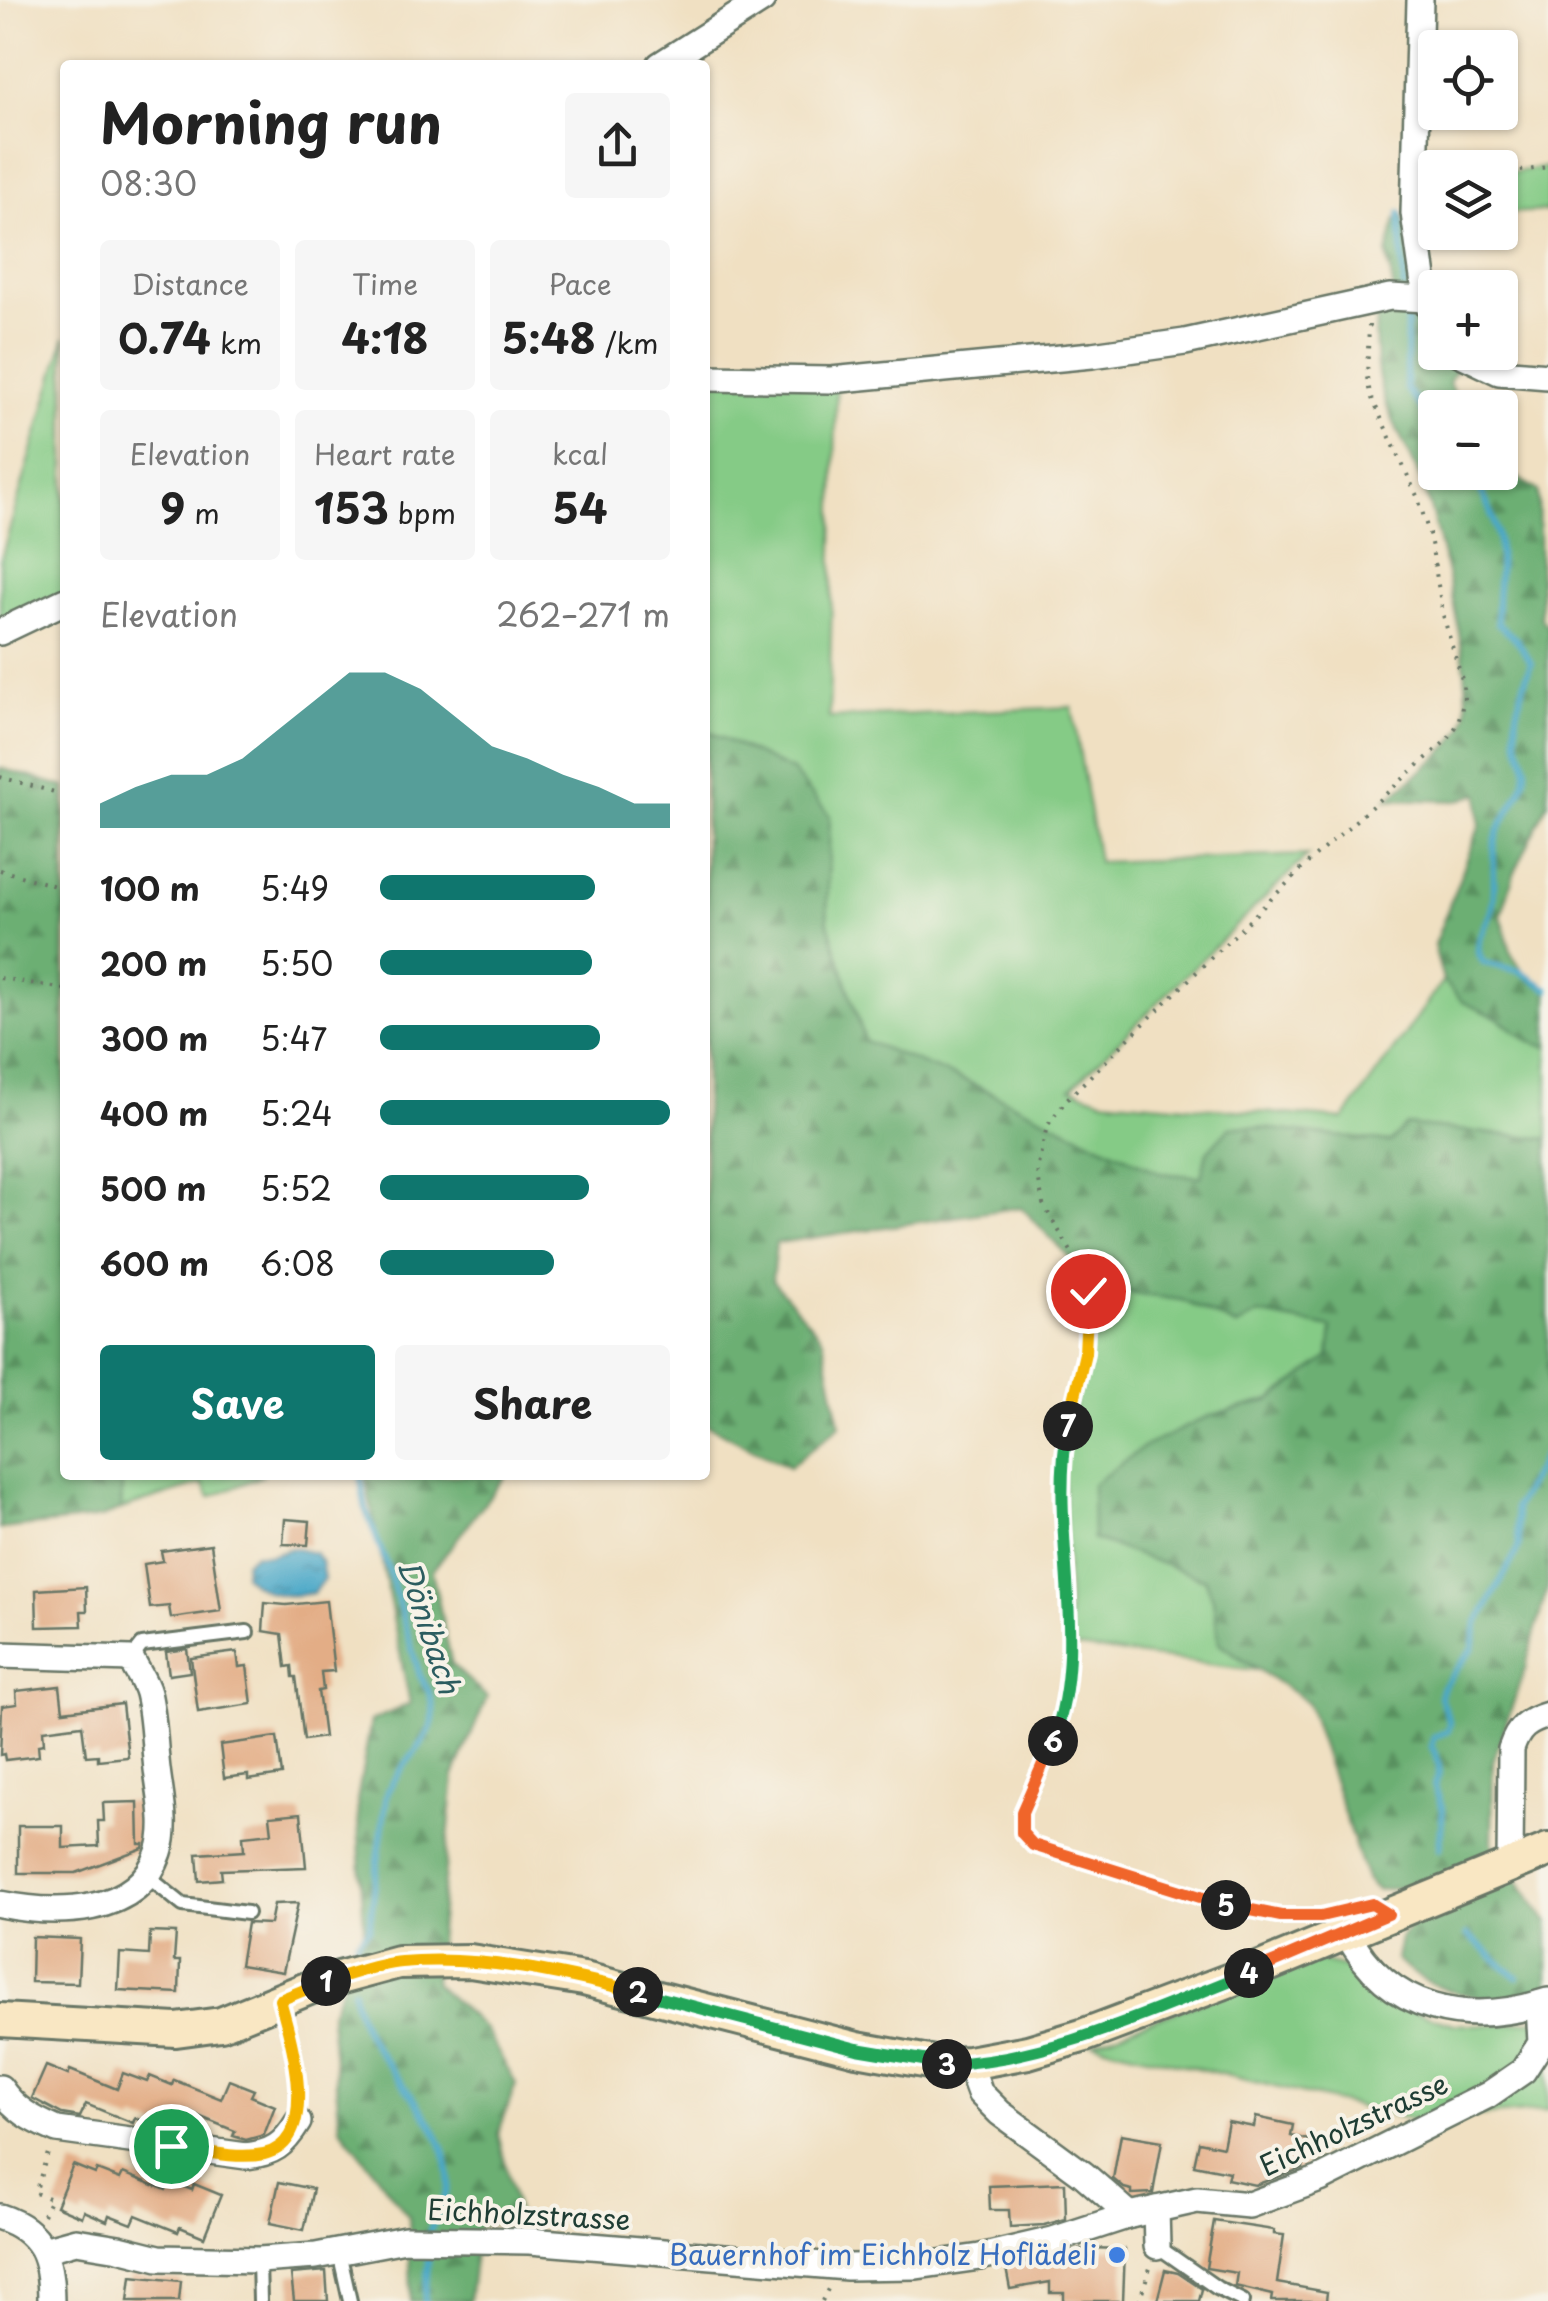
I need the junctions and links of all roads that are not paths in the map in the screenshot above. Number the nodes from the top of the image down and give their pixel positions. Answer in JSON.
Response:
{"nodes":[{"id":1,"x":762,"y":0,"type":"edge"},
{"id":2,"x":1420,"y":0,"type":"edge"},
{"id":3,"x":668,"y":60,"type":"edge"},
{"id":4,"x":1424,"y":270,"type":"edge"},
{"id":5,"x":1418,"y":306,"type":"edge"},
{"id":6,"x":1495,"y":370,"type":"edge"},
{"id":7,"x":1548,"y":376,"type":"edge"},
{"id":8,"x":710,"y":378,"type":"edge"},
{"id":9,"x":60,"y":603,"type":"edge"},
{"id":10,"x":0,"y":632,"type":"edge"},
{"id":11,"x":247,"y":1632,"type":"dead end"},
{"id":12,"x":0,"y":1655,"type":"edge"},
{"id":13,"x":131,"y":1659,"type":"junction"},
{"id":14,"x":1548,"y":1715,"type":"edge"},
{"id":15,"x":1548,"y":1850,"type":"edge"},
{"id":16,"x":1510,"y":1865,"type":"junction"},
{"id":17,"x":147,"y":1876,"type":"junction"},
{"id":18,"x":0,"y":1904,"type":"edge"},
{"id":19,"x":246,"y":1913,"type":"dead end"},
{"id":20,"x":1334,"y":1924,"type":"junction"},
{"id":21,"x":1544,"y":2002,"type":"edge"},
{"id":22,"x":0,"y":2020,"type":"edge"},
{"id":23,"x":969,"y":2063,"type":"junction"},
{"id":24,"x":0,"y":2088,"type":"edge"},
{"id":25,"x":298,"y":2122,"type":"road end"},
{"id":26,"x":1156,"y":2209,"type":"junction"},
{"id":27,"x":1130,"y":2215,"type":"junction"},
{"id":28,"x":2,"y":2221,"type":"edge"},
{"id":29,"x":36,"y":2241,"type":"junction"},
{"id":30,"x":1157,"y":2246,"type":"joint"},
{"id":31,"x":339,"y":2252,"type":"junction"},
{"id":32,"x":258,"y":2260,"type":"junction"},
{"id":33,"x":51,"y":2301,"type":"edge"},
{"id":34,"x":260,"y":2301,"type":"edge"},
{"id":35,"x":350,"y":2301,"type":"edge"},
{"id":36,"x":1243,"y":2301,"type":"edge"}],
"edges":[{"from":1,"to":3,"type":"street"},
{"from":2,"to":4,"type":"street"},
{"from":5,"to":8,"type":"street"},
{"from":6,"to":7,"type":"street"},
{"from":9,"to":10,"type":"street"},
{"from":11,"to":13,"type":"lane"},
{"from":12,"to":13,"type":"street"},
{"from":13,"to":17,"type":"street"},
{"from":14,"to":16,"type":"street"},
{"from":15,"to":16,"type":"street"},
{"from":16,"to":20,"type":"street"},
{"from":17,"to":18,"type":"street"},
{"from":17,"to":19,"type":"lane"},
{"from":20,"to":21,"type":"street"},
{"from":20,"to":23,"type":"street"},
{"from":21,"to":26,"type":"street","name":"Eichholzstrasse"},
{"from":22,"to":23,"type":"street"},
{"from":23,"to":27,"type":"street"},
{"from":24,"to":25,"type":"street"},
{"from":26,"to":27,"type":"street","name":"Eichholzstrasse"},
{"from":26,"to":30,"type":"street"},
{"from":27,"to":31,"type":"street","name":"Eichholzstrasse"},
{"from":28,"to":29,"type":"street"},
{"from":29,"to":32,"type":"street","name":"Eichholzstrasse"},
{"from":29,"to":33,"type":"street"},
{"from":30,"to":36,"type":"lane"},
{"from":31,"to":32,"type":"street","name":"Eichholzstrasse"},
{"from":31,"to":35,"type":"lane"},
{"from":32,"to":34,"type":"lane"}]}
